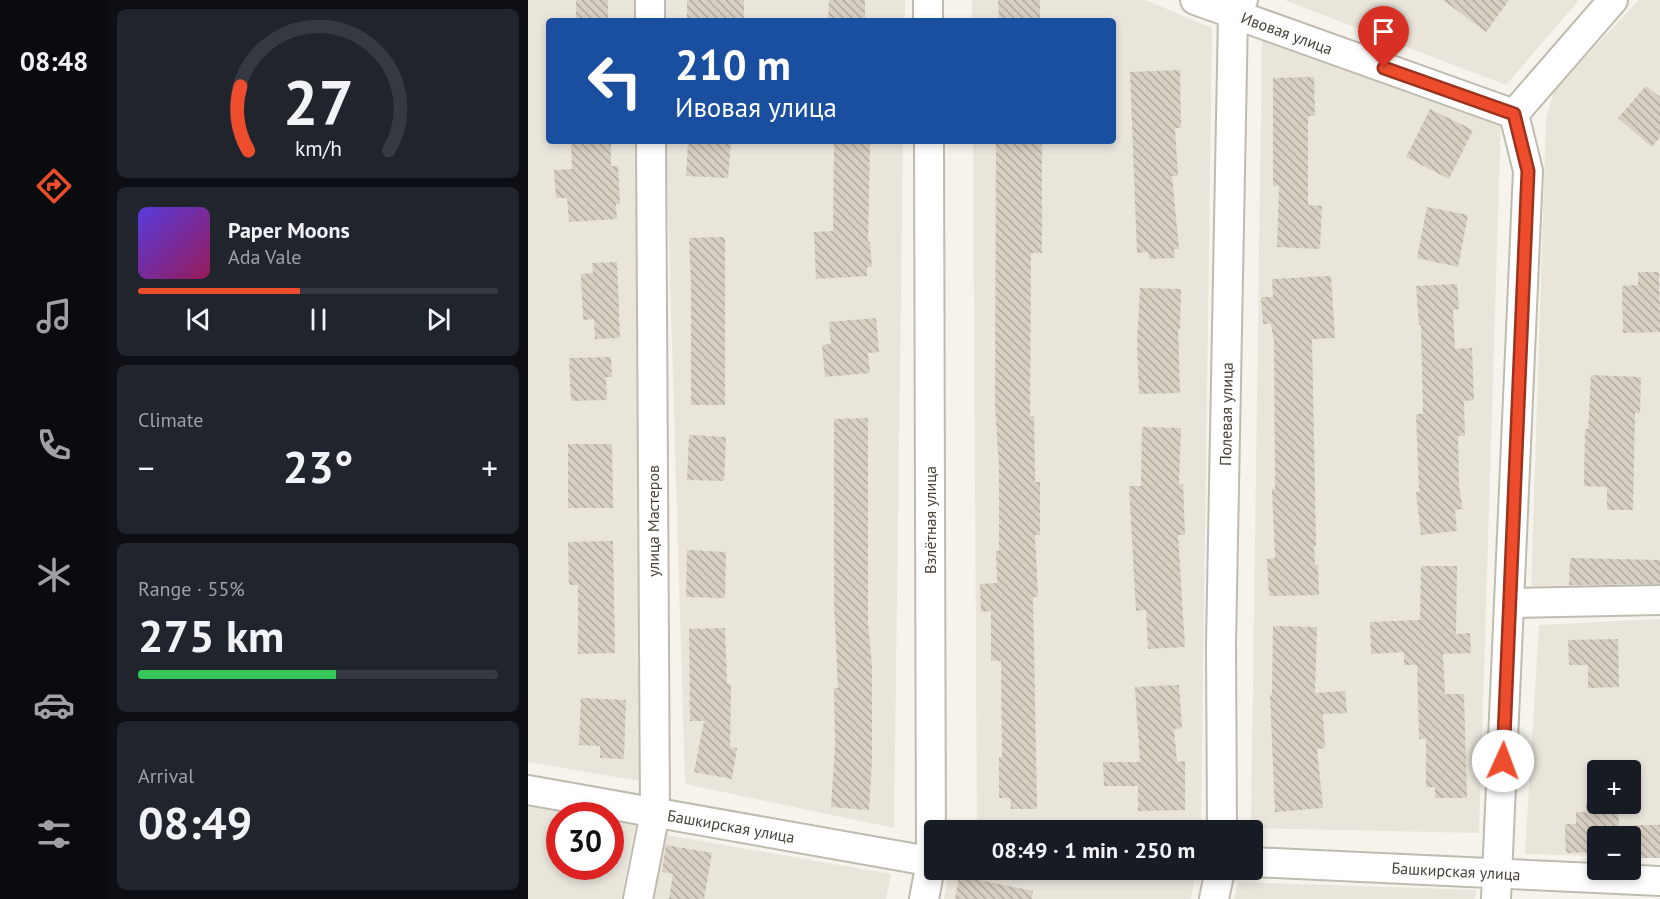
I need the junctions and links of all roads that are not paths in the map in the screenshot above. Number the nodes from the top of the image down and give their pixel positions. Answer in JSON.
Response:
{"nodes":[{"id":1,"x":650,"y":0,"type":"edge"},
{"id":2,"x":928,"y":0,"type":"edge"},
{"id":3,"x":1195,"y":0,"type":"edge"},
{"id":4,"x":1613,"y":0,"type":"edge"},
{"id":5,"x":1238,"y":7,"type":"edge"},
{"id":6,"x":650,"y":18,"type":"edge"},
{"id":7,"x":928,"y":18,"type":"edge"},
{"id":8,"x":1514,"y":114,"type":"junction"},
{"id":9,"x":651,"y":144,"type":"edge"},
{"id":10,"x":929,"y":144,"type":"edge"},
{"id":11,"x":1660,"y":600,"type":"edge"},
{"id":12,"x":1510,"y":603,"type":"junction"},
{"id":13,"x":528,"y":790,"type":"edge"},
{"id":14,"x":655,"y":813,"type":"junction"},
{"id":15,"x":933,"y":820,"type":"edge"},
{"id":16,"x":1222,"y":820,"type":"edge"},
{"id":17,"x":924,"y":860,"type":"edge"},
{"id":18,"x":1263,"y":863,"type":"edge"},
{"id":19,"x":929,"y":880,"type":"edge"},
{"id":20,"x":1218,"y":880,"type":"edge"},
{"id":21,"x":1660,"y":881,"type":"edge"},
{"id":22,"x":1498,"y":886,"type":"edge"},
{"id":23,"x":638,"y":899,"type":"edge"},
{"id":24,"x":924,"y":899,"type":"edge"},
{"id":25,"x":1214,"y":899,"type":"edge"}],
"edges":[{"from":1,"to":6,"type":"street"},
{"from":2,"to":7,"type":"street"},
{"from":3,"to":5,"type":"street","name":"Ивовая улица"},
{"from":4,"to":8,"type":"street"},
{"from":5,"to":8,"type":"street","name":"Ивовая улица"},
{"from":5,"to":16,"type":"street","name":"Полевая улица"},
{"from":8,"to":12,"type":"street"},
{"from":9,"to":14,"type":"street","name":"улица Мастеров"},
{"from":10,"to":15,"type":"street","name":"Взлётная улица"},
{"from":11,"to":12,"type":"street"},
{"from":12,"to":22,"type":"street"},
{"from":13,"to":14,"type":"street","name":"Башкирская улица"},
{"from":14,"to":17,"type":"street","name":"Башкирская улица"},
{"from":14,"to":23,"type":"street","name":"улица Мастеров"},
{"from":18,"to":22,"type":"street","name":"Башкирская улица"},
{"from":19,"to":24,"type":"street","name":"Взлётная улица"},
{"from":20,"to":25,"type":"street"},
{"from":21,"to":22,"type":"street","name":"Башкирская улица"}]}
